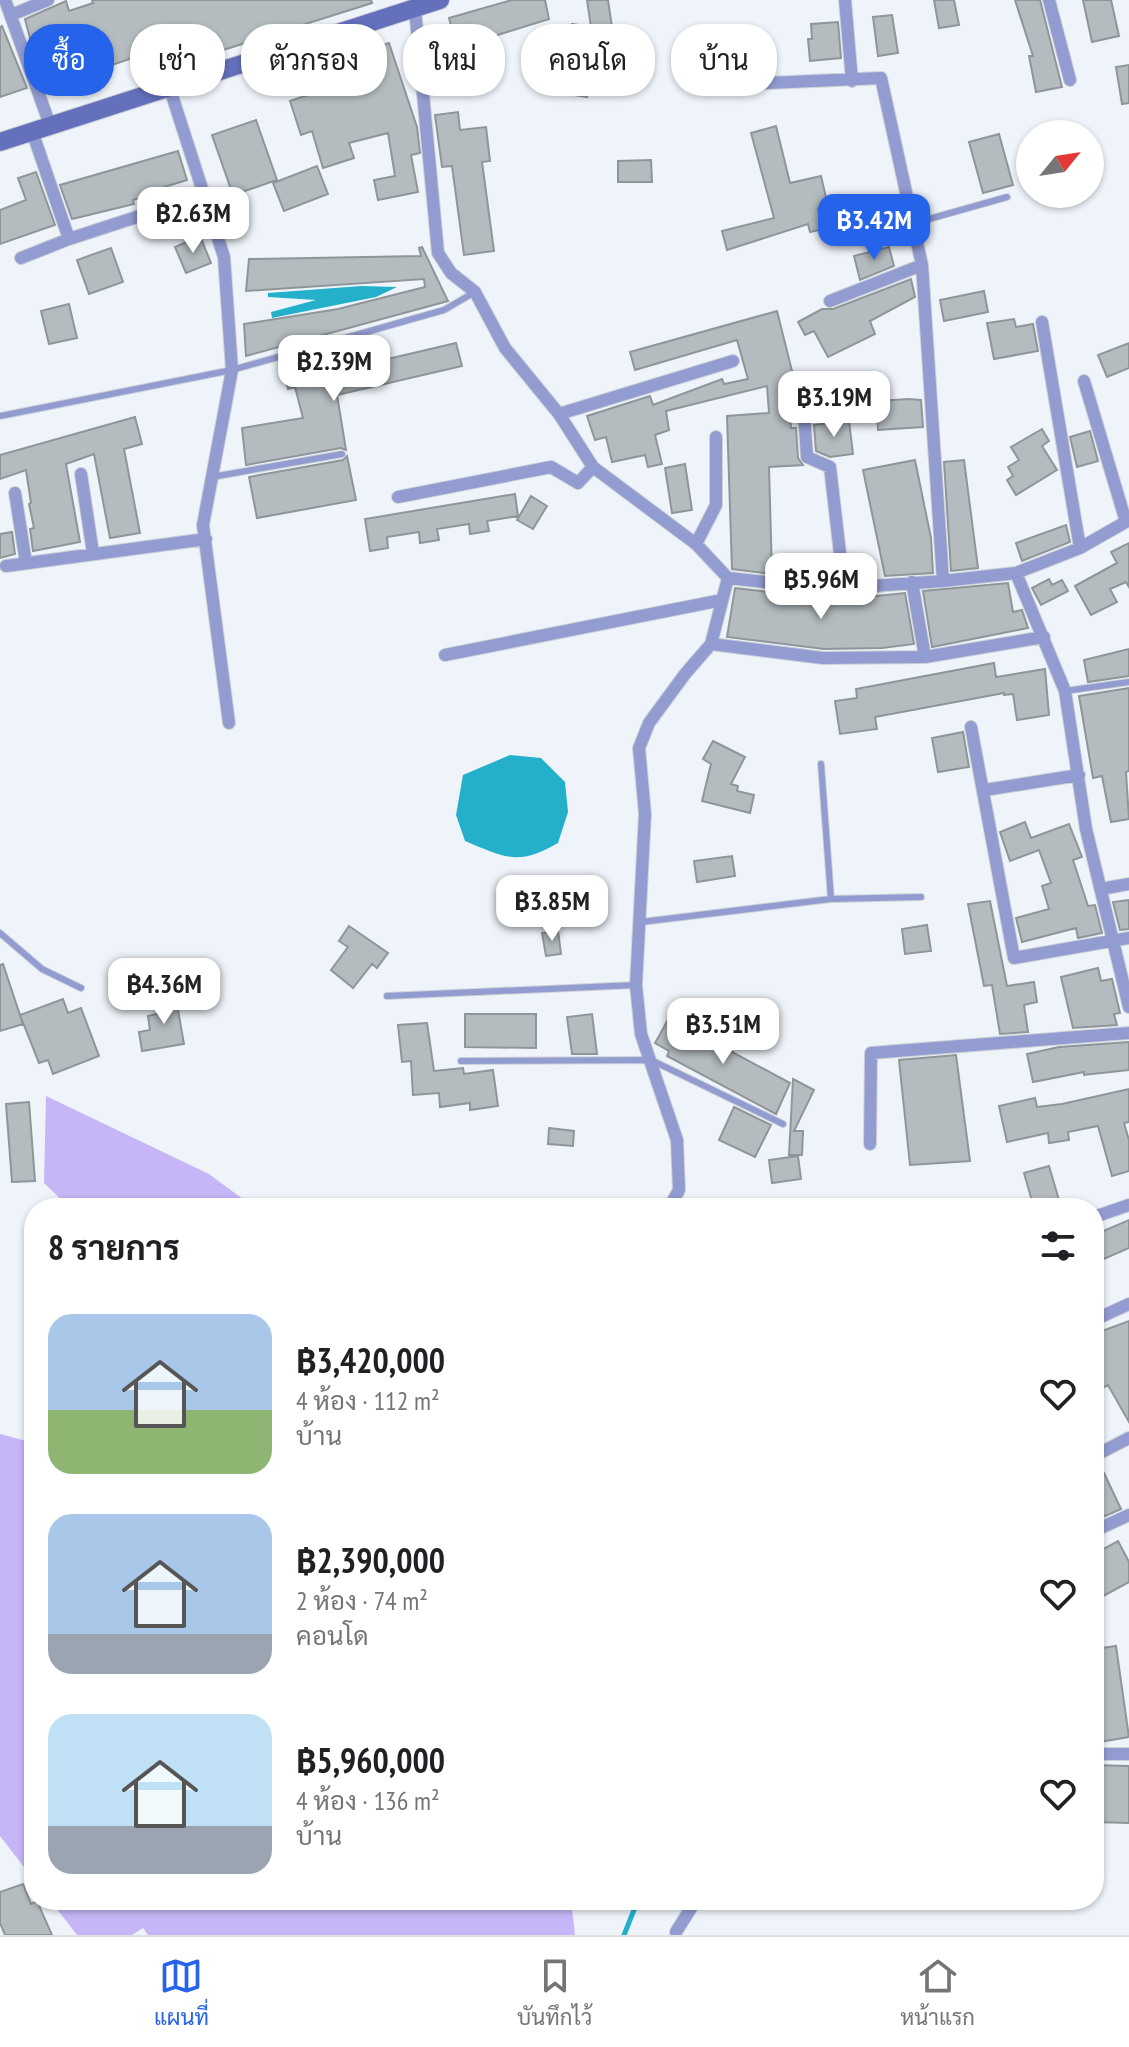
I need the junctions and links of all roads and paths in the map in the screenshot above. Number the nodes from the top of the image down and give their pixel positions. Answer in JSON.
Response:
{"nodes":[{"id":1,"x":48,"y":0,"type":"edge"},
{"id":2,"x":440,"y":0,"type":"edge"},
{"id":3,"x":845,"y":0,"type":"edge"},
{"id":4,"x":1049,"y":0,"type":"edge"},
{"id":5,"x":415,"y":9,"type":"junction"},
{"id":6,"x":6,"y":10,"type":"edge"},
{"id":7,"x":225,"y":68,"type":"edge"},
{"id":8,"x":1070,"y":80,"type":"dead end"},
{"id":9,"x":852,"y":81,"type":"junction"},
{"id":10,"x":777,"y":83,"type":"edge"},
{"id":11,"x":139,"y":96,"type":"edge"},
{"id":12,"x":172,"y":96,"type":"edge"},
{"id":13,"x":41,"y":128,"type":"junction"},
{"id":14,"x":0,"y":142,"type":"edge"},
{"id":15,"x":1007,"y":197,"type":"dead end"},
{"id":16,"x":155,"y":211,"type":"dead end"},
{"id":17,"x":915,"y":223,"type":"junction"},
{"id":18,"x":69,"y":239,"type":"junction"},
{"id":19,"x":21,"y":258,"type":"dead end"},
{"id":20,"x":922,"y":265,"type":"junction"},
{"id":21,"x":475,"y":292,"type":"junction"},
{"id":22,"x":830,"y":301,"type":"dead end"},
{"id":23,"x":1042,"y":322,"type":"dead end"},
{"id":24,"x":733,"y":361,"type":"dead end"},
{"id":25,"x":232,"y":370,"type":"junction"},
{"id":26,"x":1084,"y":381,"type":"dead end"},
{"id":27,"x":803,"y":398,"type":"dead end"},
{"id":28,"x":559,"y":414,"type":"junction"},
{"id":29,"x":0,"y":416,"type":"edge"},
{"id":30,"x":716,"y":437,"type":"dead end"},
{"id":31,"x":342,"y":454,"type":"dead end"},
{"id":32,"x":593,"y":467,"type":"junction"},
{"id":33,"x":81,"y":474,"type":"dead end"},
{"id":34,"x":212,"y":477,"type":"junction"},
{"id":35,"x":15,"y":493,"type":"dead end"},
{"id":36,"x":398,"y":497,"type":"dead end"},
{"id":37,"x":1127,"y":521,"type":"edge"},
{"id":38,"x":206,"y":539,"type":"junction"},
{"id":39,"x":696,"y":544,"type":"junction"},
{"id":40,"x":1080,"y":548,"type":"junction"},
{"id":41,"x":93,"y":553,"type":"junction"},
{"id":42,"x":26,"y":563,"type":"junction"},
{"id":43,"x":6,"y":566,"type":"dead end"},
{"id":44,"x":1016,"y":573,"type":"junction"},
{"id":45,"x":728,"y":578,"type":"junction"},
{"id":46,"x":943,"y":581,"type":"junction"},
{"id":47,"x":912,"y":582,"type":"junction"},
{"id":48,"x":844,"y":588,"type":"junction"},
{"id":49,"x":722,"y":600,"type":"junction"},
{"id":50,"x":1044,"y":637,"type":"junction"},
{"id":51,"x":711,"y":644,"type":"junction"},
{"id":52,"x":445,"y":655,"type":"dead end"},
{"id":53,"x":925,"y":657,"type":"junction"},
{"id":54,"x":1129,"y":682,"type":"edge"},
{"id":55,"x":1065,"y":691,"type":"junction"},
{"id":56,"x":229,"y":723,"type":"dead end"},
{"id":57,"x":971,"y":727,"type":"dead end"},
{"id":58,"x":821,"y":764,"type":"dead end"},
{"id":59,"x":1079,"y":775,"type":"junction"},
{"id":60,"x":985,"y":790,"type":"junction"},
{"id":61,"x":1129,"y":884,"type":"edge"},
{"id":62,"x":1101,"y":889,"type":"junction"},
{"id":63,"x":921,"y":897,"type":"dead end"},
{"id":64,"x":831,"y":899,"type":"junction"},
{"id":65,"x":641,"y":922,"type":"junction"},
{"id":66,"x":0,"y":933,"type":"edge"},
{"id":67,"x":1129,"y":938,"type":"edge"},
{"id":68,"x":1114,"y":942,"type":"junction"},
{"id":69,"x":636,"y":985,"type":"junction"},
{"id":70,"x":81,"y":988,"type":"dead end"},
{"id":71,"x":387,"y":996,"type":"dead end"},
{"id":72,"x":1129,"y":1007,"type":"edge"},
{"id":73,"x":1129,"y":1033,"type":"edge"},
{"id":74,"x":651,"y":1060,"type":"junction"},
{"id":75,"x":461,"y":1061,"type":"dead end"},
{"id":76,"x":783,"y":1124,"type":"dead end"},
{"id":77,"x":870,"y":1144,"type":"dead end"},
{"id":78,"x":675,"y":1198,"type":"edge"},
{"id":79,"x":1129,"y":1205,"type":"edge"},
{"id":80,"x":1104,"y":1214,"type":"edge"},
{"id":81,"x":1129,"y":1304,"type":"edge"},
{"id":82,"x":1104,"y":1315,"type":"edge"},
{"id":83,"x":1129,"y":1438,"type":"edge"},
{"id":84,"x":1104,"y":1451,"type":"edge"},
{"id":85,"x":1129,"y":1515,"type":"edge"},
{"id":86,"x":1104,"y":1526,"type":"edge"},
{"id":87,"x":1104,"y":1754,"type":"edge"},
{"id":88,"x":1129,"y":1754,"type":"edge"},
{"id":89,"x":690,"y":1910,"type":"edge"},
{"id":90,"x":676,"y":1932,"type":"dead end"}],
"edges":[{"from":1,"to":6,"type":"street"},
{"from":2,"to":5,"type":"main road"},
{"from":3,"to":9,"type":"street"},
{"from":4,"to":8,"type":"street"},
{"from":5,"to":7,"type":"main road"},
{"from":5,"to":21,"type":"street"},
{"from":6,"to":13,"type":"street"},
{"from":9,"to":10,"type":"street"},
{"from":9,"to":17,"type":"street"},
{"from":11,"to":13,"type":"main road"},
{"from":12,"to":25,"type":"street"},
{"from":13,"to":14,"type":"main road"},
{"from":13,"to":18,"type":"street"},
{"from":15,"to":17,"type":"lane"},
{"from":16,"to":18,"type":"street"},
{"from":17,"to":20,"type":"street"},
{"from":18,"to":19,"type":"street"},
{"from":20,"to":22,"type":"street"},
{"from":20,"to":46,"type":"street"},
{"from":21,"to":25,"type":"lane"},
{"from":21,"to":28,"type":"street"},
{"from":23,"to":40,"type":"street"},
{"from":24,"to":28,"type":"street"},
{"from":25,"to":29,"type":"lane"},
{"from":25,"to":34,"type":"street"},
{"from":26,"to":37,"type":"street"},
{"from":27,"to":48,"type":"street"},
{"from":28,"to":32,"type":"street"},
{"from":30,"to":39,"type":"street"},
{"from":31,"to":34,"type":"lane"},
{"from":32,"to":36,"type":"street"},
{"from":32,"to":39,"type":"street"},
{"from":33,"to":41,"type":"street"},
{"from":34,"to":38,"type":"street"},
{"from":35,"to":42,"type":"street"},
{"from":37,"to":40,"type":"street"},
{"from":38,"to":41,"type":"street"},
{"from":38,"to":56,"type":"street"},
{"from":39,"to":45,"type":"street"},
{"from":40,"to":44,"type":"street"},
{"from":41,"to":42,"type":"street"},
{"from":42,"to":43,"type":"street"},
{"from":44,"to":46,"type":"street"},
{"from":44,"to":50,"type":"street"},
{"from":45,"to":48,"type":"street"},
{"from":45,"to":49,"type":"street"},
{"from":46,"to":47,"type":"street"},
{"from":47,"to":48,"type":"street"},
{"from":47,"to":53,"type":"street"},
{"from":49,"to":51,"type":"street"},
{"from":49,"to":52,"type":"street"},
{"from":50,"to":53,"type":"street"},
{"from":50,"to":55,"type":"street"},
{"from":51,"to":53,"type":"street"},
{"from":51,"to":65,"type":"street"},
{"from":54,"to":55,"type":"lane"},
{"from":55,"to":59,"type":"street"},
{"from":57,"to":60,"type":"street"},
{"from":58,"to":64,"type":"lane"},
{"from":59,"to":60,"type":"street"},
{"from":59,"to":62,"type":"street"},
{"from":60,"to":68,"type":"street"},
{"from":61,"to":62,"type":"street"},
{"from":62,"to":68,"type":"street"},
{"from":63,"to":64,"type":"lane"},
{"from":64,"to":65,"type":"lane"},
{"from":65,"to":69,"type":"street"},
{"from":66,"to":70,"type":"lane"},
{"from":67,"to":68,"type":"street"},
{"from":68,"to":72,"type":"street"},
{"from":69,"to":71,"type":"lane"},
{"from":69,"to":74,"type":"street"},
{"from":73,"to":77,"type":"street"},
{"from":74,"to":75,"type":"lane"},
{"from":74,"to":76,"type":"lane"},
{"from":74,"to":78,"type":"street"},
{"from":79,"to":80,"type":"street"},
{"from":81,"to":82,"type":"street"},
{"from":83,"to":84,"type":"street"},
{"from":85,"to":86,"type":"street"},
{"from":87,"to":88,"type":"street"},
{"from":89,"to":90,"type":"street"}]}
